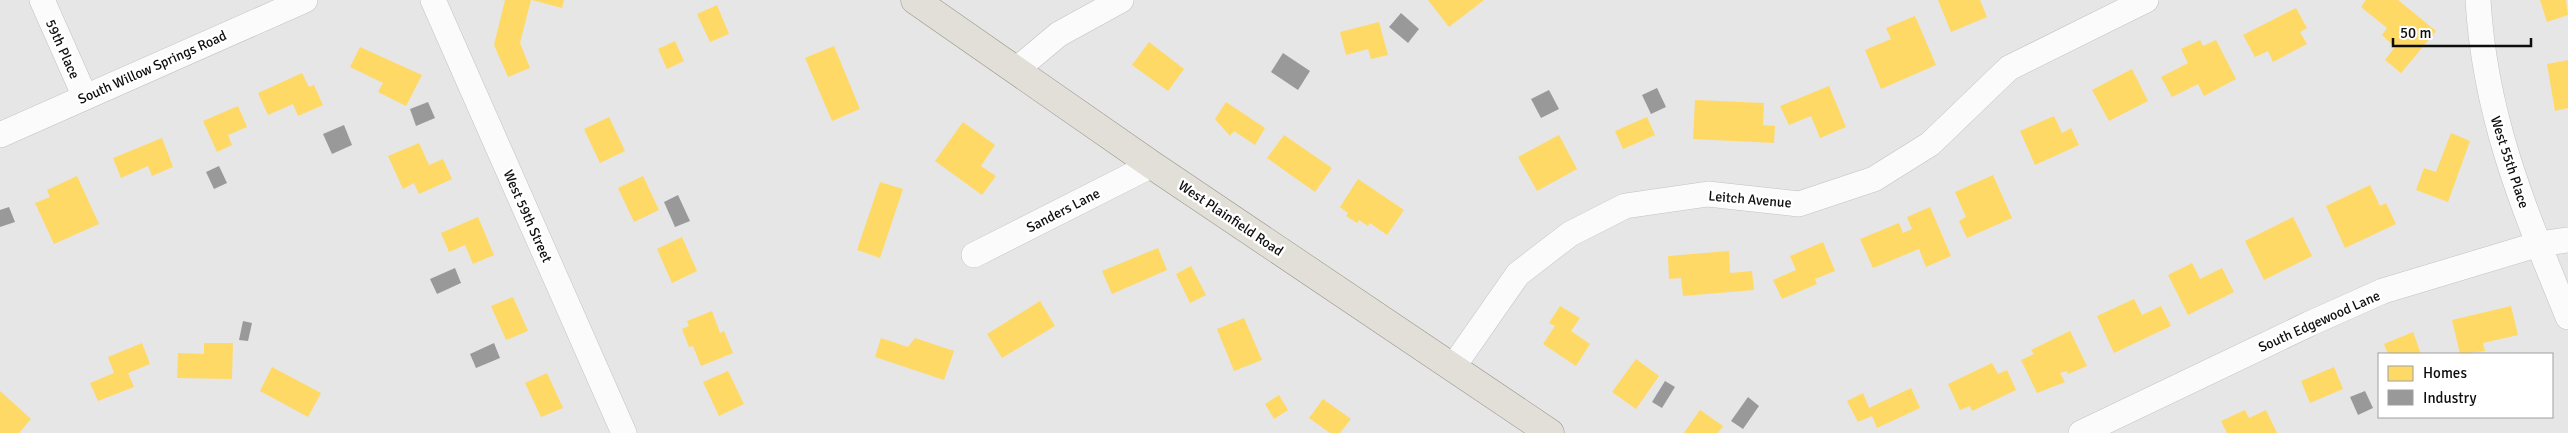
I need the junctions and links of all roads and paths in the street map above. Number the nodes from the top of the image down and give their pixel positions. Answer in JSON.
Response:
{"nodes":[{"id":1,"x":42,"y":0,"type":"edge"},
{"id":2,"x":305,"y":0,"type":"edge"},
{"id":3,"x":433,"y":0,"type":"edge"},
{"id":4,"x":915,"y":0,"type":"edge"},
{"id":5,"x":1121,"y":0,"type":"edge"},
{"id":6,"x":2146,"y":0,"type":"edge"},
{"id":7,"x":2478,"y":0,"type":"edge"},
{"id":8,"x":255,"y":10,"type":"edge"},
{"id":9,"x":1016,"y":70,"type":"junction"},
{"id":10,"x":85,"y":97,"type":"junction"},
{"id":11,"x":0,"y":135,"type":"edge"},
{"id":12,"x":1152,"y":165,"type":"junction"},
{"id":13,"x":2568,"y":240,"type":"edge"},
{"id":14,"x":2538,"y":244,"type":"junction"},
{"id":15,"x":974,"y":256,"type":"dead end"},
{"id":16,"x":2568,"y":316,"type":"edge"},
{"id":17,"x":1453,"y":367,"type":"junction"},
{"id":18,"x":624,"y":433,"type":"edge"},
{"id":19,"x":1550,"y":433,"type":"edge"},
{"id":20,"x":2081,"y":433,"type":"edge"}],
"edges":[{"from":1,"to":10,"type":"street","name":"59th Place"},
{"from":2,"to":8,"type":"street","name":"South Willow Springs Road"},
{"from":3,"to":18,"type":"street","name":"West 59th Street"},
{"from":4,"to":9,"type":"main road","name":"West Plainfield Road"},
{"from":5,"to":9,"type":"street"},
{"from":6,"to":17,"type":"street","name":"Leitch Avenue"},
{"from":7,"to":14,"type":"street","name":"West 55th Place"},
{"from":8,"to":10,"type":"street","name":"South Willow Springs Road"},
{"from":9,"to":12,"type":"main road","name":"West Plainfield Road"},
{"from":10,"to":11,"type":"street","name":"South Willow Springs Road"},
{"from":12,"to":15,"type":"street","name":"Sanders Lane"},
{"from":12,"to":17,"type":"main road","name":"West Plainfield Road"},
{"from":13,"to":14,"type":"street","name":"South Edgewood Lane"},
{"from":14,"to":16,"type":"street","name":"West 55th Place"},
{"from":14,"to":20,"type":"street","name":"South Edgewood Lane"},
{"from":17,"to":19,"type":"main road","name":"West Plainfield Road"}]}
